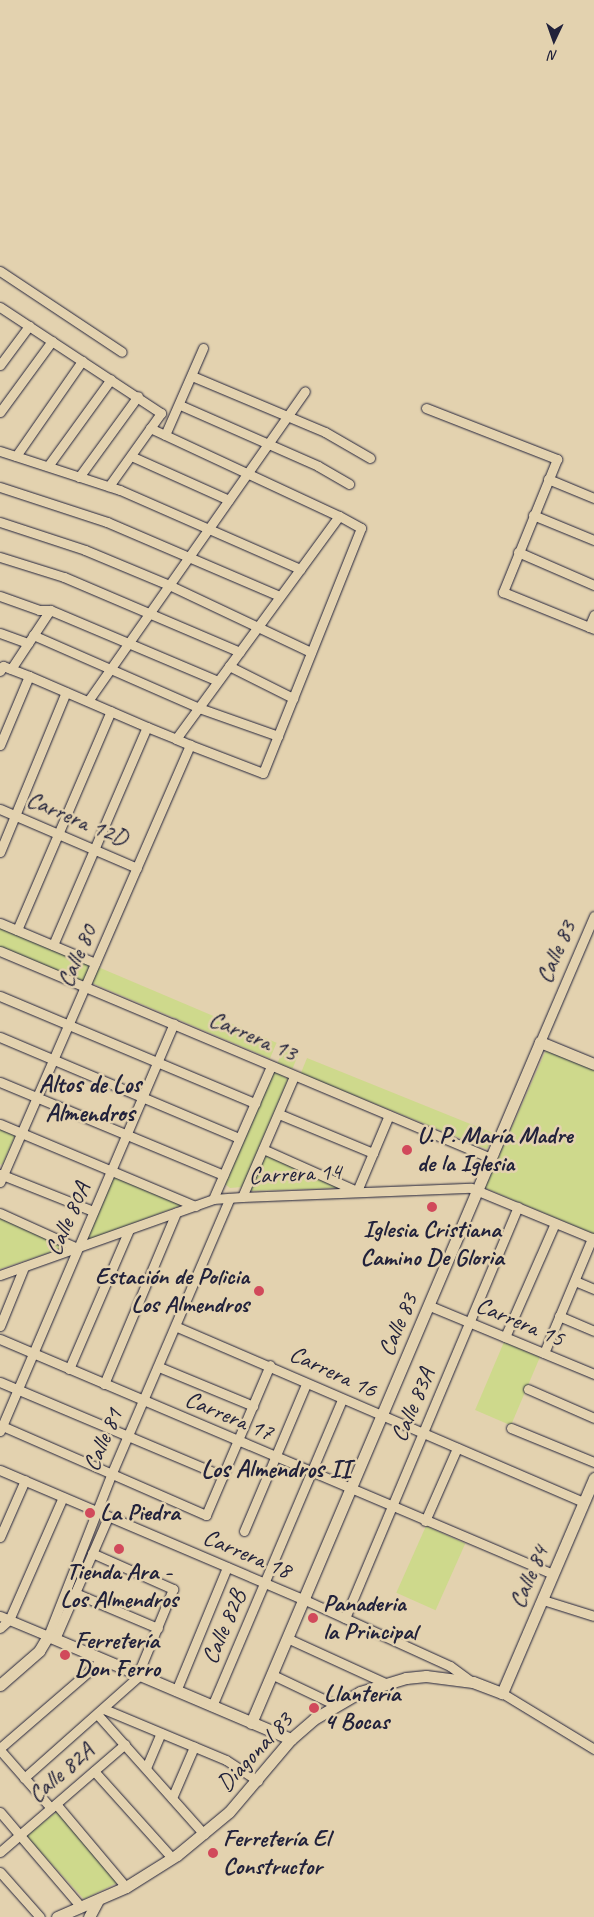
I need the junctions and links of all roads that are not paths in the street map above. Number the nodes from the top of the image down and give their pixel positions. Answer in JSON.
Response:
{"nodes":[{"id":1,"x":0,"y":271,"type":"edge"},
{"id":2,"x":0,"y":308,"type":"edge"},
{"id":3,"x":29,"y":326,"type":"junction"},
{"id":4,"x":52,"y":342,"type":"junction"},
{"id":5,"x":204,"y":348,"type":"dead end"},
{"id":6,"x":122,"y":352,"type":"dead end"},
{"id":7,"x":82,"y":361,"type":"junction"},
{"id":8,"x":0,"y":365,"type":"edge"},
{"id":9,"x":192,"y":376,"type":"junction"},
{"id":10,"x":111,"y":379,"type":"junction"},
{"id":11,"x":305,"y":391,"type":"dead end"},
{"id":12,"x":138,"y":396,"type":"junction"},
{"id":13,"x":180,"y":405,"type":"junction"},
{"id":14,"x":426,"y":408,"type":"dead end"},
{"id":15,"x":0,"y":412,"type":"edge"},
{"id":16,"x":288,"y":416,"type":"junction"},
{"id":17,"x":150,"y":428,"type":"junction"},
{"id":18,"x":165,"y":435,"type":"junction"},
{"id":19,"x":267,"y":446,"type":"junction"},
{"id":20,"x":0,"y":451,"type":"edge"},
{"id":21,"x":16,"y":456,"type":"junction"},
{"id":22,"x":131,"y":456,"type":"junction"},
{"id":23,"x":370,"y":458,"type":"dead end"},
{"id":24,"x":48,"y":466,"type":"junction"},
{"id":25,"x":247,"y":473,"type":"junction"},
{"id":26,"x":80,"y":477,"type":"junction"},
{"id":27,"x":548,"y":479,"type":"junction"},
{"id":28,"x":349,"y":484,"type":"dead end"},
{"id":29,"x":109,"y":486,"type":"junction"},
{"id":30,"x":0,"y":487,"type":"edge"},
{"id":31,"x":594,"y":498,"type":"edge"},
{"id":32,"x":229,"y":500,"type":"junction"},
{"id":33,"x":533,"y":515,"type":"junction"},
{"id":34,"x":339,"y":516,"type":"junction"},
{"id":35,"x":0,"y":522,"type":"edge"},
{"id":36,"x":210,"y":528,"type":"junction"},
{"id":37,"x":594,"y":540,"type":"edge"},
{"id":38,"x":518,"y":552,"type":"junction"},
{"id":39,"x":0,"y":557,"type":"edge"},
{"id":40,"x":189,"y":557,"type":"junction"},
{"id":41,"x":300,"y":569,"type":"junction"},
{"id":42,"x":169,"y":585,"type":"junction"},
{"id":43,"x":594,"y":585,"type":"edge"},
{"id":44,"x":0,"y":596,"type":"edge"},
{"id":45,"x":280,"y":596,"type":"junction"},
{"id":46,"x":50,"y":610,"type":"junction"},
{"id":47,"x":149,"y":613,"type":"junction"},
{"id":48,"x":594,"y":615,"type":"edge"},
{"id":49,"x":258,"y":627,"type":"junction"},
{"id":50,"x":592,"y":628,"type":"edge"},
{"id":51,"x":0,"y":633,"type":"edge"},
{"id":52,"x":33,"y":635,"type":"junction"},
{"id":53,"x":28,"y":643,"type":"junction"},
{"id":54,"x":127,"y":643,"type":"junction"},
{"id":55,"x":240,"y":652,"type":"junction"},
{"id":56,"x":311,"y":652,"type":"junction"},
{"id":57,"x":229,"y":666,"type":"junction"},
{"id":58,"x":11,"y":669,"type":"junction"},
{"id":59,"x":109,"y":670,"type":"junction"},
{"id":60,"x":0,"y":671,"type":"edge"},
{"id":61,"x":29,"y":676,"type":"junction"},
{"id":62,"x":218,"y":681,"type":"junction"},
{"id":63,"x":66,"y":692,"type":"junction"},
{"id":64,"x":293,"y":698,"type":"junction"},
{"id":65,"x":88,"y":701,"type":"junction"},
{"id":66,"x":199,"y":708,"type":"junction"},
{"id":67,"x":111,"y":711,"type":"junction"},
{"id":68,"x":147,"y":727,"type":"junction"},
{"id":69,"x":278,"y":736,"type":"junction"},
{"id":70,"x":176,"y":739,"type":"junction"},
{"id":71,"x":0,"y":745,"type":"edge"},
{"id":72,"x":190,"y":745,"type":"junction"},
{"id":73,"x":0,"y":810,"type":"edge"},
{"id":74,"x":15,"y":816,"type":"junction"},
{"id":75,"x":56,"y":834,"type":"junction"},
{"id":76,"x":93,"y":849,"type":"junction"},
{"id":77,"x":0,"y":852,"type":"edge"},
{"id":78,"x":137,"y":868,"type":"junction"},
{"id":79,"x":594,"y":916,"type":"edge"},
{"id":80,"x":0,"y":923,"type":"edge"},
{"id":81,"x":17,"y":930,"type":"junction"},
{"id":82,"x":53,"y":945,"type":"junction"},
{"id":83,"x":0,"y":951,"type":"edge"},
{"id":84,"x":95,"y":963,"type":"junction"},
{"id":85,"x":86,"y":986,"type":"junction"},
{"id":86,"x":0,"y":996,"type":"edge"},
{"id":87,"x":174,"y":1024,"type":"junction"},
{"id":88,"x":70,"y":1027,"type":"junction"},
{"id":89,"x":0,"y":1037,"type":"edge"},
{"id":90,"x":540,"y":1042,"type":"junction"},
{"id":91,"x":55,"y":1061,"type":"junction"},
{"id":92,"x":158,"y":1061,"type":"junction"},
{"id":93,"x":594,"y":1064,"type":"edge"},
{"id":94,"x":271,"y":1066,"type":"junction"},
{"id":95,"x":294,"y":1076,"type":"junction"},
{"id":96,"x":0,"y":1082,"type":"edge"},
{"id":97,"x":143,"y":1098,"type":"junction"},
{"id":98,"x":38,"y":1099,"type":"junction"},
{"id":99,"x":255,"y":1103,"type":"junction"},
{"id":100,"x":278,"y":1114,"type":"junction"},
{"id":101,"x":390,"y":1115,"type":"junction"},
{"id":102,"x":0,"y":1124,"type":"edge"},
{"id":103,"x":22,"y":1134,"type":"junction"},
{"id":104,"x":128,"y":1134,"type":"junction"},
{"id":105,"x":239,"y":1138,"type":"junction"},
{"id":106,"x":263,"y":1150,"type":"junction"},
{"id":107,"x":373,"y":1152,"type":"junction"},
{"id":108,"x":491,"y":1158,"type":"junction"},
{"id":109,"x":111,"y":1171,"type":"junction"},
{"id":110,"x":223,"y":1176,"type":"junction"},
{"id":111,"x":1,"y":1177,"type":"edge"},
{"id":112,"x":477,"y":1190,"type":"junction"},
{"id":113,"x":357,"y":1191,"type":"junction"},
{"id":114,"x":242,"y":1197,"type":"junction"},
{"id":115,"x":230,"y":1198,"type":"junction"},
{"id":116,"x":213,"y":1199,"type":"junction"},
{"id":117,"x":195,"y":1206,"type":"junction"},
{"id":118,"x":518,"y":1207,"type":"junction"},
{"id":119,"x":93,"y":1211,"type":"junction"},
{"id":120,"x":176,"y":1213,"type":"junction"},
{"id":121,"x":0,"y":1214,"type":"edge"},
{"id":122,"x":555,"y":1223,"type":"junction"},
{"id":123,"x":130,"y":1230,"type":"junction"},
{"id":124,"x":593,"y":1239,"type":"edge"},
{"id":125,"x":77,"y":1248,"type":"junction"},
{"id":126,"x":24,"y":1267,"type":"junction"},
{"id":127,"x":0,"y":1274,"type":"edge"},
{"id":128,"x":574,"y":1281,"type":"junction"},
{"id":129,"x":594,"y":1289,"type":"edge"},
{"id":130,"x":430,"y":1306,"type":"junction"},
{"id":131,"x":559,"y":1316,"type":"junction"},
{"id":132,"x":470,"y":1323,"type":"junction"},
{"id":133,"x":0,"y":1326,"type":"edge"},
{"id":134,"x":176,"y":1327,"type":"junction"},
{"id":135,"x":594,"y":1331,"type":"edge"},
{"id":136,"x":505,"y":1337,"type":"junction"},
{"id":137,"x":0,"y":1339,"type":"edge"},
{"id":138,"x":32,"y":1353,"type":"junction"},
{"id":139,"x":544,"y":1353,"type":"junction"},
{"id":140,"x":270,"y":1365,"type":"junction"},
{"id":141,"x":159,"y":1367,"type":"junction"},
{"id":142,"x":69,"y":1369,"type":"junction"},
{"id":143,"x":594,"y":1374,"type":"edge"},
{"id":144,"x":0,"y":1382,"type":"edge"},
{"id":145,"x":104,"y":1384,"type":"junction"},
{"id":146,"x":306,"y":1384,"type":"junction"},
{"id":147,"x":528,"y":1389,"type":"dead end"},
{"id":148,"x":17,"y":1390,"type":"junction"},
{"id":149,"x":342,"y":1399,"type":"junction"},
{"id":150,"x":142,"y":1401,"type":"junction"},
{"id":151,"x":253,"y":1406,"type":"junction"},
{"id":152,"x":383,"y":1416,"type":"junction"},
{"id":153,"x":594,"y":1418,"type":"edge"},
{"id":154,"x":1,"y":1428,"type":"edge"},
{"id":155,"x":511,"y":1428,"type":"dead end"},
{"id":156,"x":422,"y":1433,"type":"junction"},
{"id":157,"x":128,"y":1436,"type":"junction"},
{"id":158,"x":238,"y":1442,"type":"junction"},
{"id":159,"x":457,"y":1448,"type":"junction"},
{"id":160,"x":276,"y":1458,"type":"junction"},
{"id":161,"x":594,"y":1462,"type":"edge"},
{"id":162,"x":0,"y":1470,"type":"edge"},
{"id":163,"x":312,"y":1473,"type":"junction"},
{"id":164,"x":111,"y":1474,"type":"junction"},
{"id":165,"x":223,"y":1476,"type":"junction"},
{"id":166,"x":594,"y":1478,"type":"edge"},
{"id":167,"x":25,"y":1480,"type":"junction"},
{"id":168,"x":352,"y":1490,"type":"junction"},
{"id":169,"x":62,"y":1497,"type":"junction"},
{"id":170,"x":583,"y":1502,"type":"junction"},
{"id":171,"x":391,"y":1507,"type":"junction"},
{"id":172,"x":97,"y":1512,"type":"junction"},
{"id":173,"x":108,"y":1517,"type":"junction"},
{"id":174,"x":425,"y":1521,"type":"junction"},
{"id":175,"x":244,"y":1530,"type":"dead end"},
{"id":176,"x":0,"y":1537,"type":"edge"},
{"id":177,"x":92,"y":1553,"type":"junction"},
{"id":178,"x":227,"y":1567,"type":"junction"},
{"id":179,"x":553,"y":1574,"type":"junction"},
{"id":180,"x":264,"y":1583,"type":"junction"},
{"id":181,"x":75,"y":1593,"type":"junction"},
{"id":182,"x":305,"y":1600,"type":"junction"},
{"id":183,"x":542,"y":1600,"type":"junction"},
{"id":184,"x":594,"y":1616,"type":"edge"},
{"id":185,"x":4,"y":1618,"type":"edge"},
{"id":186,"x":345,"y":1618,"type":"junction"},
{"id":187,"x":0,"y":1628,"type":"edge"},
{"id":188,"x":158,"y":1628,"type":"junction"},
{"id":189,"x":52,"y":1638,"type":"junction"},
{"id":190,"x":289,"y":1639,"type":"junction"},
{"id":191,"x":102,"y":1659,"type":"junction"},
{"id":192,"x":139,"y":1675,"type":"junction"},
{"id":193,"x":273,"y":1675,"type":"junction"},
{"id":194,"x":473,"y":1682,"type":"junction"},
{"id":195,"x":385,"y":1683,"type":"junction"},
{"id":196,"x":0,"y":1685,"type":"edge"},
{"id":197,"x":176,"y":1690,"type":"junction"},
{"id":198,"x":502,"y":1693,"type":"junction"},
{"id":199,"x":336,"y":1705,"type":"junction"},
{"id":200,"x":212,"y":1706,"type":"junction"},
{"id":201,"x":101,"y":1711,"type":"junction"},
{"id":202,"x":252,"y":1723,"type":"junction"},
{"id":203,"x":161,"y":1733,"type":"junction"},
{"id":204,"x":291,"y":1739,"type":"junction"},
{"id":205,"x":125,"y":1744,"type":"junction"},
{"id":206,"x":194,"y":1747,"type":"junction"},
{"id":207,"x":0,"y":1749,"type":"edge"},
{"id":208,"x":594,"y":1749,"type":"edge"},
{"id":209,"x":146,"y":1768,"type":"junction"},
{"id":210,"x":94,"y":1771,"type":"junction"},
{"id":211,"x":24,"y":1778,"type":"junction"},
{"id":212,"x":258,"y":1781,"type":"junction"},
{"id":213,"x":172,"y":1798,"type":"junction"},
{"id":214,"x":53,"y":1806,"type":"junction"},
{"id":215,"x":0,"y":1812,"type":"edge"},
{"id":216,"x":204,"y":1834,"type":"junction"},
{"id":217,"x":20,"y":1835,"type":"junction"},
{"id":218,"x":0,"y":1852,"type":"edge"},
{"id":219,"x":172,"y":1858,"type":"junction"},
{"id":220,"x":0,"y":1872,"type":"edge"},
{"id":221,"x":126,"y":1887,"type":"junction"},
{"id":222,"x":98,"y":1900,"type":"junction"},
{"id":223,"x":78,"y":1912,"type":"edge"},
{"id":224,"x":40,"y":1917,"type":"edge"},
{"id":225,"x":57,"y":1917,"type":"edge"},
{"id":226,"x":89,"y":1917,"type":"edge"}],
"edges":[{"from":1,"to":6,"type":"street"},
{"from":2,"to":3,"type":"street"},
{"from":3,"to":4,"type":"street"},
{"from":3,"to":8,"type":"street"},
{"from":4,"to":7,"type":"street"},
{"from":4,"to":15,"type":"street"},
{"from":5,"to":9,"type":"street"},
{"from":7,"to":10,"type":"street"},
{"from":7,"to":21,"type":"street"},
{"from":9,"to":13,"type":"street"},
{"from":9,"to":16,"type":"street"},
{"from":10,"to":12,"type":"street"},
{"from":10,"to":24,"type":"street"},
{"from":11,"to":16,"type":"street"},
{"from":12,"to":17,"type":"street"},
{"from":12,"to":26,"type":"street"},
{"from":13,"to":18,"type":"street"},
{"from":13,"to":19,"type":"street"},
{"from":14,"to":27,"type":"street"},
{"from":16,"to":19,"type":"street"},
{"from":16,"to":23,"type":"street"},
{"from":17,"to":18,"type":"street"},
{"from":17,"to":22,"type":"street"},
{"from":18,"to":25,"type":"street"},
{"from":19,"to":25,"type":"street"},
{"from":19,"to":28,"type":"street"},
{"from":20,"to":21,"type":"street"},
{"from":21,"to":24,"type":"street"},
{"from":22,"to":29,"type":"street"},
{"from":22,"to":32,"type":"street"},
{"from":24,"to":26,"type":"street"},
{"from":25,"to":32,"type":"street"},
{"from":25,"to":34,"type":"street"},
{"from":26,"to":29,"type":"street"},
{"from":27,"to":31,"type":"street"},
{"from":27,"to":33,"type":"street"},
{"from":29,"to":36,"type":"street"},
{"from":30,"to":40,"type":"street"},
{"from":32,"to":36,"type":"street"},
{"from":33,"to":37,"type":"street"},
{"from":33,"to":38,"type":"street"},
{"from":34,"to":41,"type":"street"},
{"from":34,"to":56,"type":"street"},
{"from":35,"to":42,"type":"street"},
{"from":36,"to":40,"type":"street"},
{"from":36,"to":41,"type":"street"},
{"from":38,"to":43,"type":"street"},
{"from":38,"to":50,"type":"street"},
{"from":39,"to":47,"type":"street"},
{"from":40,"to":42,"type":"street"},
{"from":40,"to":45,"type":"street"},
{"from":41,"to":45,"type":"street"},
{"from":42,"to":47,"type":"street"},
{"from":42,"to":49,"type":"street"},
{"from":44,"to":46,"type":"street"},
{"from":45,"to":49,"type":"street"},
{"from":46,"to":52,"type":"street"},
{"from":46,"to":54,"type":"street"},
{"from":47,"to":54,"type":"street"},
{"from":47,"to":55,"type":"street"},
{"from":48,"to":50,"type":"street"},
{"from":49,"to":55,"type":"street"},
{"from":49,"to":56,"type":"street"},
{"from":51,"to":53,"type":"street"},
{"from":52,"to":53,"type":"street"},
{"from":52,"to":59,"type":"street"},
{"from":53,"to":58,"type":"street"},
{"from":54,"to":59,"type":"street"},
{"from":54,"to":62,"type":"street"},
{"from":55,"to":57,"type":"street"},
{"from":56,"to":64,"type":"street"},
{"from":57,"to":62,"type":"street"},
{"from":57,"to":64,"type":"street"},
{"from":58,"to":60,"type":"street"},
{"from":58,"to":61,"type":"street"},
{"from":59,"to":65,"type":"street"},
{"from":59,"to":66,"type":"street"},
{"from":61,"to":63,"type":"street"},
{"from":61,"to":71,"type":"street"},
{"from":62,"to":66,"type":"street"},
{"from":63,"to":65,"type":"street"},
{"from":63,"to":74,"type":"street"},
{"from":64,"to":69,"type":"street"},
{"from":65,"to":67,"type":"street"},
{"from":66,"to":69,"type":"street"},
{"from":66,"to":70,"type":"street"},
{"from":67,"to":68,"type":"street"},
{"from":67,"to":75,"type":"street"},
{"from":68,"to":70,"type":"street"},
{"from":68,"to":76,"type":"street"},
{"from":69,"to":72,"type":"street"},
{"from":70,"to":72,"type":"street"},
{"from":72,"to":78,"type":"street","name":"Calle 80"},
{"from":73,"to":74,"type":"street","name":"Carrera 12D"},
{"from":74,"to":75,"type":"street","name":"Carrera 12D"},
{"from":74,"to":77,"type":"street"},
{"from":75,"to":76,"type":"street","name":"Carrera 12D"},
{"from":75,"to":81,"type":"street"},
{"from":76,"to":78,"type":"street","name":"Carrera 12D"},
{"from":76,"to":82,"type":"street"},
{"from":78,"to":84,"type":"street","name":"Calle 80"},
{"from":79,"to":90,"type":"street","name":"Calle 83"},
{"from":80,"to":81,"type":"street"},
{"from":81,"to":82,"type":"street"},
{"from":82,"to":84,"type":"street"},
{"from":83,"to":85,"type":"street","name":"Carrera 13"},
{"from":84,"to":85,"type":"street","name":"Calle 80"},
{"from":85,"to":87,"type":"street","name":"Carrera 13"},
{"from":85,"to":88,"type":"street","name":"Calle 80"},
{"from":86,"to":88,"type":"street"},
{"from":87,"to":92,"type":"street","name":"Calle 80A"},
{"from":87,"to":94,"type":"street","name":"Carrera 13"},
{"from":88,"to":91,"type":"street","name":"Calle 80"},
{"from":88,"to":92,"type":"street"},
{"from":89,"to":91,"type":"street"},
{"from":90,"to":93,"type":"street"},
{"from":90,"to":108,"type":"street","name":"Calle 83"},
{"from":91,"to":97,"type":"street"},
{"from":91,"to":98,"type":"street","name":"Calle 80"},
{"from":92,"to":97,"type":"street","name":"Calle 80A"},
{"from":92,"to":99,"type":"street"},
{"from":94,"to":95,"type":"street","name":"Carrera 13"},
{"from":94,"to":99,"type":"street"},
{"from":95,"to":100,"type":"street"},
{"from":95,"to":101,"type":"street","name":"Carrera 13"},
{"from":96,"to":98,"type":"street"},
{"from":97,"to":104,"type":"street","name":"Calle 80A"},
{"from":97,"to":105,"type":"street"},
{"from":98,"to":103,"type":"street","name":"Calle 80"},
{"from":98,"to":104,"type":"street"},
{"from":99,"to":105,"type":"street"},
{"from":100,"to":106,"type":"street"},
{"from":100,"to":107,"type":"street","name":"Carrera 14"},
{"from":101,"to":107,"type":"street"},
{"from":101,"to":108,"type":"street","name":"Carrera 13"},
{"from":102,"to":103,"type":"street"},
{"from":103,"to":109,"type":"street"},
{"from":103,"to":111,"type":"street","name":"Calle 80"},
{"from":104,"to":109,"type":"street","name":"Calle 80A"},
{"from":104,"to":110,"type":"street"},
{"from":105,"to":110,"type":"street"},
{"from":106,"to":113,"type":"street"},
{"from":106,"to":114,"type":"street"},
{"from":107,"to":113,"type":"street"},
{"from":108,"to":112,"type":"street","name":"Calle 83"},
{"from":109,"to":117,"type":"street"},
{"from":109,"to":119,"type":"street","name":"Calle 80A"},
{"from":110,"to":116,"type":"street"},
{"from":111,"to":119,"type":"street"},
{"from":112,"to":113,"type":"street","name":"Carrera 14"},
{"from":112,"to":118,"type":"street","name":"Carrera 14"},
{"from":112,"to":130,"type":"street","name":"Calle 83"},
{"from":113,"to":114,"type":"street","name":"Carrera 14"},
{"from":114,"to":115,"type":"street","name":"Carrera 14"},
{"from":115,"to":116,"type":"street","name":"Carrera 14"},
{"from":115,"to":134,"type":"street","name":"Calle 81"},
{"from":116,"to":117,"type":"street","name":"Carrera 14"},
{"from":117,"to":120,"type":"street","name":"Carrera 14"},
{"from":118,"to":122,"type":"street","name":"Carrera 14"},
{"from":118,"to":132,"type":"street","name":"Calle 83A"},
{"from":119,"to":125,"type":"street","name":"Calle 80A"},
{"from":120,"to":123,"type":"street","name":"Carrera 14"},
{"from":120,"to":145,"type":"street"},
{"from":121,"to":125,"type":"street"},
{"from":122,"to":124,"type":"street","name":"Carrera 14"},
{"from":122,"to":136,"type":"street"},
{"from":123,"to":125,"type":"street","name":"Carrera 14"},
{"from":123,"to":142,"type":"street"},
{"from":124,"to":128,"type":"street"},
{"from":125,"to":126,"type":"street","name":"Carrera 14"},
{"from":125,"to":138,"type":"street","name":"Calle 80A"},
{"from":126,"to":127,"type":"street","name":"Carrera 14"},
{"from":126,"to":133,"type":"street"},
{"from":128,"to":129,"type":"street"},
{"from":128,"to":131,"type":"street"},
{"from":130,"to":132,"type":"street","name":"Carrera 15"},
{"from":130,"to":152,"type":"street","name":"Calle 83"},
{"from":131,"to":135,"type":"street"},
{"from":131,"to":139,"type":"street"},
{"from":132,"to":136,"type":"street","name":"Carrera 15"},
{"from":132,"to":156,"type":"street","name":"Calle 83A"},
{"from":134,"to":140,"type":"street","name":"Carrera 16"},
{"from":134,"to":141,"type":"street","name":"Calle 81"},
{"from":136,"to":139,"type":"street","name":"Carrera 15"},
{"from":137,"to":138,"type":"street","name":"Carrera 17"},
{"from":138,"to":142,"type":"street","name":"Carrera 17"},
{"from":138,"to":148,"type":"street","name":"Calle 80A"},
{"from":139,"to":143,"type":"street","name":"Carrera 15"},
{"from":140,"to":146,"type":"street","name":"Carrera 16"},
{"from":140,"to":151,"type":"street"},
{"from":141,"to":150,"type":"street","name":"Calle 81"},
{"from":141,"to":151,"type":"street"},
{"from":142,"to":145,"type":"street","name":"Carrera 17"},
{"from":144,"to":148,"type":"street"},
{"from":145,"to":150,"type":"street","name":"Carrera 17"},
{"from":146,"to":149,"type":"street","name":"Carrera 16"},
{"from":146,"to":160,"type":"street"},
{"from":147,"to":153,"type":"street"},
{"from":148,"to":154,"type":"street","name":"Calle 80A"},
{"from":148,"to":157,"type":"street"},
{"from":149,"to":152,"type":"street","name":"Carrera 16"},
{"from":149,"to":163,"type":"street","name":"Calle 82B"},
{"from":150,"to":157,"type":"street","name":"Calle 81"},
{"from":150,"to":158,"type":"street","name":"Carrera 17"},
{"from":151,"to":158,"type":"street"},
{"from":152,"to":156,"type":"street","name":"Carrera 16"},
{"from":152,"to":168,"type":"street","name":"Calle 83"},
{"from":154,"to":164,"type":"street"},
{"from":155,"to":161,"type":"street"},
{"from":156,"to":159,"type":"street","name":"Carrera 16"},
{"from":156,"to":171,"type":"street","name":"Calle 83A"},
{"from":157,"to":164,"type":"street","name":"Calle 81"},
{"from":157,"to":165,"type":"street"},
{"from":158,"to":160,"type":"street","name":"Carrera 17"},
{"from":158,"to":165,"type":"street"},
{"from":159,"to":170,"type":"street","name":"Carrera 16"},
{"from":159,"to":174,"type":"street"},
{"from":160,"to":163,"type":"street","name":"Carrera 17"},
{"from":160,"to":175,"type":"street"},
{"from":162,"to":167,"type":"street","name":"Carrera 18"},
{"from":163,"to":168,"type":"street","name":"Carrera 17"},
{"from":163,"to":180,"type":"street","name":"Calle 82B"},
{"from":164,"to":165,"type":"street"},
{"from":164,"to":172,"type":"street","name":"Calle 81"},
{"from":166,"to":170,"type":"street","name":"Calle 84"},
{"from":167,"to":169,"type":"street","name":"Carrera 18"},
{"from":167,"to":176,"type":"street"},
{"from":168,"to":171,"type":"street","name":"Carrera 17"},
{"from":168,"to":182,"type":"street","name":"Calle 83"},
{"from":169,"to":172,"type":"street","name":"Carrera 18"},
{"from":169,"to":185,"type":"street"},
{"from":170,"to":179,"type":"street","name":"Calle 84"},
{"from":171,"to":174,"type":"street","name":"Carrera 17"},
{"from":171,"to":186,"type":"street","name":"Calle 83A"},
{"from":172,"to":173,"type":"street","name":"Carrera 18"},
{"from":172,"to":189,"type":"street","name":"Calle 81"},
{"from":173,"to":177,"type":"street","name":"Calle 81"},
{"from":173,"to":178,"type":"street","name":"Carrera 18"},
{"from":174,"to":179,"type":"street","name":"Carrera 17"},
{"from":177,"to":181,"type":"street","name":"Calle 81"},
{"from":177,"to":188,"type":"street"},
{"from":178,"to":180,"type":"street","name":"Carrera 18"},
{"from":178,"to":197,"type":"street"},
{"from":179,"to":183,"type":"street","name":"Calle 84"},
{"from":180,"to":182,"type":"street","name":"Carrera 18"},
{"from":180,"to":200,"type":"street","name":"Calle 82B"},
{"from":181,"to":188,"type":"street"},
{"from":181,"to":189,"type":"street","name":"Calle 81"},
{"from":182,"to":186,"type":"street","name":"Carrera 18"},
{"from":182,"to":190,"type":"street","name":"Calle 83"},
{"from":183,"to":184,"type":"street"},
{"from":183,"to":198,"type":"street","name":"Calle 84"},
{"from":185,"to":187,"type":"street"},
{"from":185,"to":189,"type":"street"},
{"from":186,"to":194,"type":"street","name":"Carrera 18"},
{"from":188,"to":192,"type":"street"},
{"from":189,"to":191,"type":"street"},
{"from":189,"to":196,"type":"street","name":"Calle 81"},
{"from":190,"to":193,"type":"street","name":"Calle 83"},
{"from":190,"to":195,"type":"street"},
{"from":191,"to":192,"type":"street"},
{"from":191,"to":207,"type":"street"},
{"from":192,"to":197,"type":"street"},
{"from":192,"to":201,"type":"street"},
{"from":193,"to":199,"type":"street"},
{"from":193,"to":202,"type":"street","name":"Calle 83"},
{"from":194,"to":195,"type":"street","name":"Diagonal 83"},
{"from":194,"to":198,"type":"street","name":"Diagonal 83"},
{"from":195,"to":199,"type":"street","name":"Diagonal 83"},
{"from":197,"to":200,"type":"street"},
{"from":198,"to":208,"type":"street"},
{"from":199,"to":204,"type":"street","name":"Diagonal 83"},
{"from":200,"to":202,"type":"street"},
{"from":201,"to":203,"type":"street"},
{"from":201,"to":205,"type":"street"},
{"from":201,"to":211,"type":"street"},
{"from":202,"to":204,"type":"street"},
{"from":203,"to":206,"type":"street"},
{"from":203,"to":209,"type":"street"},
{"from":204,"to":212,"type":"street","name":"Diagonal 83"},
{"from":205,"to":209,"type":"street"},
{"from":205,"to":210,"type":"street","name":"Calle 82A"},
{"from":206,"to":212,"type":"street"},
{"from":206,"to":213,"type":"street"},
{"from":207,"to":211,"type":"street"},
{"from":209,"to":213,"type":"street"},
{"from":210,"to":214,"type":"street","name":"Calle 82A"},
{"from":210,"to":219,"type":"street"},
{"from":211,"to":214,"type":"street"},
{"from":212,"to":216,"type":"street","name":"Diagonal 83"},
{"from":213,"to":216,"type":"street"},
{"from":214,"to":217,"type":"street","name":"Calle 82A"},
{"from":214,"to":221,"type":"street"},
{"from":215,"to":217,"type":"street"},
{"from":216,"to":219,"type":"street","name":"Diagonal 83"},
{"from":217,"to":218,"type":"street","name":"Calle 82A"},
{"from":217,"to":223,"type":"street"},
{"from":219,"to":221,"type":"street","name":"Diagonal 83"},
{"from":220,"to":224,"type":"street"},
{"from":221,"to":222,"type":"street","name":"Diagonal 83"},
{"from":222,"to":223,"type":"street","name":"Diagonal 83"},
{"from":222,"to":226,"type":"street"},
{"from":223,"to":225,"type":"street","name":"Diagonal 83"}]}
